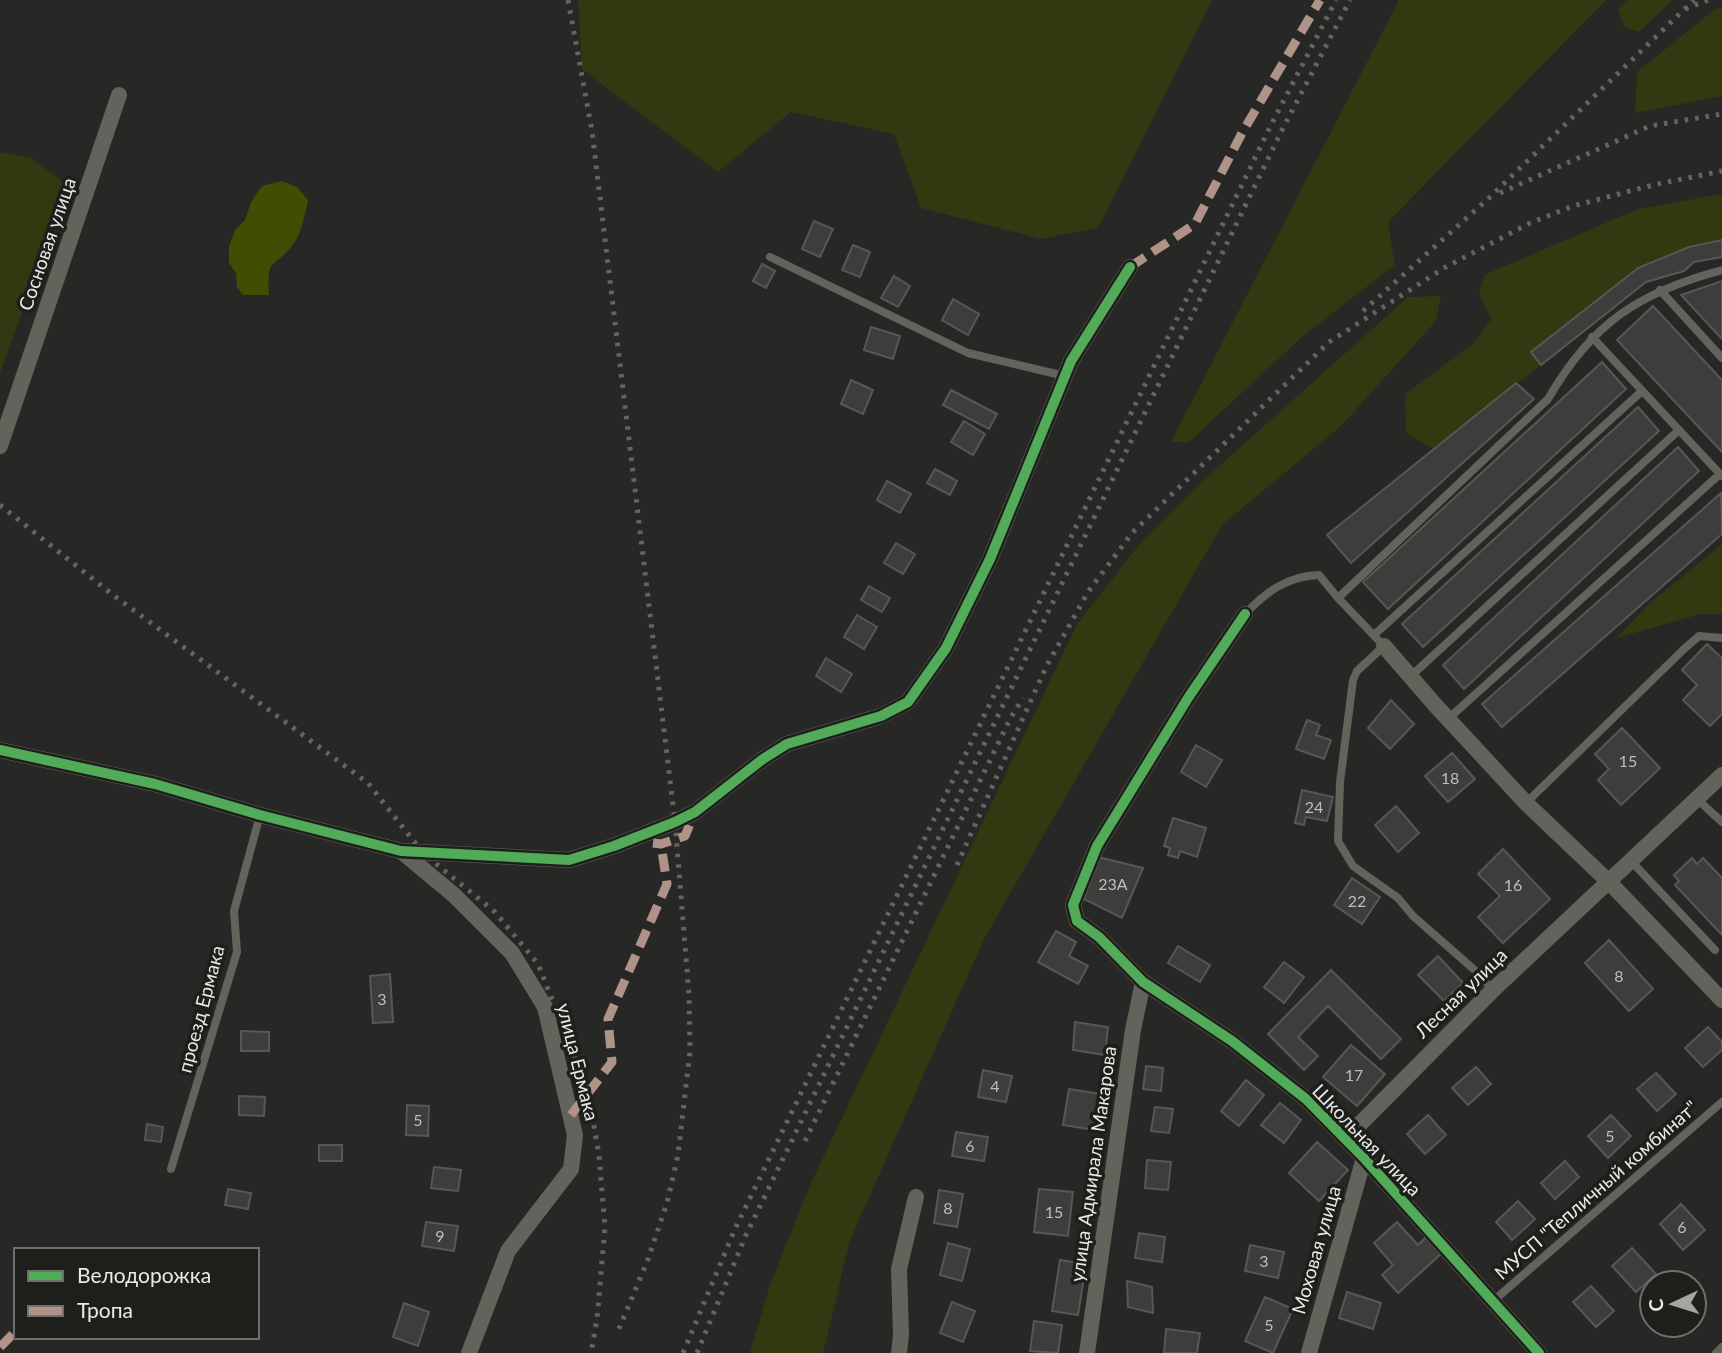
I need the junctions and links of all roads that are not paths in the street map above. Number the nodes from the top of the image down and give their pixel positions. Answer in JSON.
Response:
{"nodes":[{"id":1,"x":119,"y":95,"type":"dead end"},
{"id":2,"x":770,"y":257,"type":"dead end"},
{"id":3,"x":1130,"y":267,"type":"dead end"},
{"id":4,"x":1722,"y":270,"type":"edge"},
{"id":5,"x":1660,"y":290,"type":"junction"},
{"id":6,"x":1592,"y":337,"type":"junction"},
{"id":7,"x":1722,"y":358,"type":"edge"},
{"id":8,"x":1065,"y":376,"type":"junction"},
{"id":9,"x":1642,"y":391,"type":"junction"},
{"id":10,"x":1679,"y":430,"type":"junction"},
{"id":11,"x":0,"y":446,"type":"edge"},
{"id":12,"x":1721,"y":475,"type":"edge"},
{"id":13,"x":1338,"y":598,"type":"junction"},
{"id":14,"x":1245,"y":614,"type":"joint"},
{"id":15,"x":1722,"y":638,"type":"edge"},
{"id":16,"x":1379,"y":641,"type":"junction"},
{"id":17,"x":1411,"y":676,"type":"junction"},
{"id":18,"x":1448,"y":719,"type":"junction"},
{"id":19,"x":0,"y":750,"type":"edge"},
{"id":20,"x":1722,"y":775,"type":"edge"},
{"id":21,"x":1697,"y":799,"type":"junction"},
{"id":22,"x":1526,"y":803,"type":"junction"},
{"id":23,"x":260,"y":815,"type":"junction"},
{"id":24,"x":1722,"y":821,"type":"edge"},
{"id":25,"x":401,"y":851,"type":"junction"},
{"id":26,"x":1632,"y":861,"type":"junction"},
{"id":27,"x":1610,"y":883,"type":"junction"},
{"id":28,"x":1715,"y":950,"type":"dead end"},
{"id":29,"x":1143,"y":982,"type":"junction"},
{"id":30,"x":1493,"y":990,"type":"junction"},
{"id":31,"x":1722,"y":1000,"type":"edge"},
{"id":32,"x":1722,"y":1101,"type":"edge"},
{"id":33,"x":1346,"y":1138,"type":"junction"},
{"id":34,"x":1364,"y":1158,"type":"junction"},
{"id":35,"x":171,"y":1168,"type":"dead end"},
{"id":36,"x":916,"y":1197,"type":"dead end"},
{"id":37,"x":1491,"y":1302,"type":"junction"},
{"id":38,"x":1722,"y":1347,"type":"edge"},
{"id":39,"x":469,"y":1353,"type":"edge"},
{"id":40,"x":899,"y":1353,"type":"edge"},
{"id":41,"x":1087,"y":1353,"type":"edge"},
{"id":42,"x":1309,"y":1353,"type":"edge"},
{"id":43,"x":1539,"y":1353,"type":"edge"},
{"id":44,"x":1716,"y":1353,"type":"edge"}],
"edges":[{"from":1,"to":11,"type":"street","name":"Сосновая улица"},
{"from":2,"to":8,"type":"lane"},
{"from":3,"to":8,"type":"street"},
{"from":4,"to":5,"type":"lane"},
{"from":5,"to":6,"type":"lane"},
{"from":5,"to":7,"type":"lane"},
{"from":6,"to":9,"type":"lane"},
{"from":6,"to":13,"type":"lane"},
{"from":8,"to":25,"type":"street"},
{"from":9,"to":10,"type":"lane"},
{"from":9,"to":16,"type":"lane"},
{"from":10,"to":12,"type":"lane"},
{"from":10,"to":17,"type":"lane"},
{"from":12,"to":18,"type":"lane"},
{"from":13,"to":14,"type":"lane"},
{"from":13,"to":16,"type":"lane"},
{"from":14,"to":29,"type":"street","name":"Школьная улица"},
{"from":15,"to":22,"type":"lane"},
{"from":16,"to":17,"type":"street"},
{"from":16,"to":30,"type":"lane"},
{"from":17,"to":18,"type":"street"},
{"from":18,"to":22,"type":"street"},
{"from":19,"to":23,"type":"street"},
{"from":20,"to":21,"type":"street","name":"Лесная улица"},
{"from":21,"to":24,"type":"lane"},
{"from":21,"to":26,"type":"street","name":"Лесная улица"},
{"from":22,"to":27,"type":"street"},
{"from":23,"to":25,"type":"street"},
{"from":23,"to":35,"type":"lane","name":"проезд Ермака"},
{"from":25,"to":39,"type":"street","name":"улица Ермака"},
{"from":26,"to":27,"type":"street","name":"Лесная улица"},
{"from":26,"to":28,"type":"lane"},
{"from":27,"to":30,"type":"street","name":"Лесная улица"},
{"from":27,"to":31,"type":"street"},
{"from":29,"to":33,"type":"street","name":"Школьная улица"},
{"from":29,"to":41,"type":"street","name":"улица Адмирала Макарова"},
{"from":30,"to":33,"type":"street","name":"Лесная улица"},
{"from":32,"to":37,"type":"lane","name":"МУСП \"Тепличный комбинат\""},
{"from":33,"to":34,"type":"street","name":"Школьная улица"},
{"from":34,"to":37,"type":"street","name":"Школьная улица"},
{"from":34,"to":42,"type":"street","name":"Моховая улица"},
{"from":36,"to":40,"type":"street"},
{"from":37,"to":43,"type":"street","name":"Школьная улица"},
{"from":38,"to":44,"type":"lane"}]}
